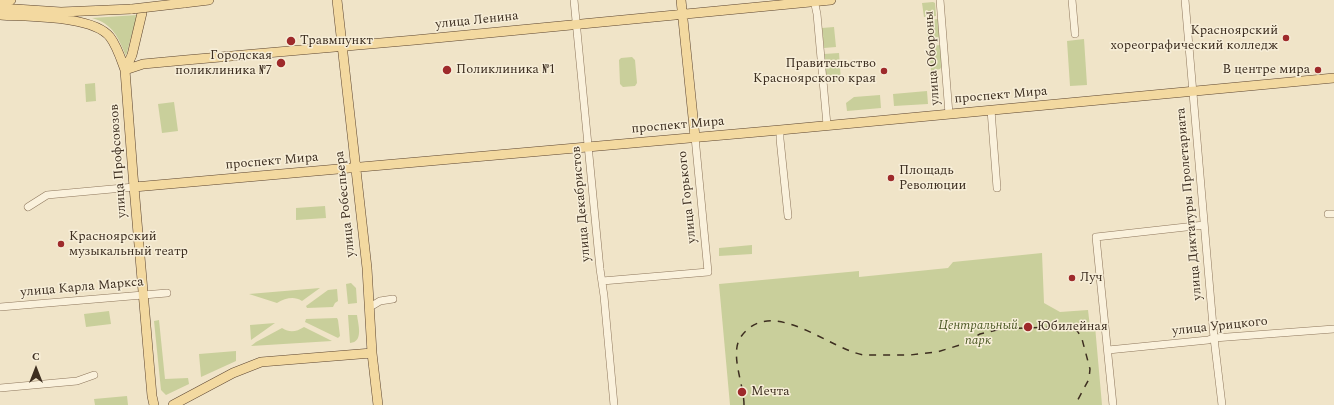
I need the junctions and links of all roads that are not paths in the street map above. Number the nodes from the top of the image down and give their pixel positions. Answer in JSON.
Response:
{"nodes":[{"id":1,"x":0,"y":0,"type":"edge"},
{"id":2,"x":11,"y":0,"type":"edge"},
{"id":3,"x":209,"y":0,"type":"edge"},
{"id":4,"x":574,"y":0,"type":"edge"},
{"id":5,"x":681,"y":0,"type":"edge"},
{"id":6,"x":831,"y":0,"type":"edge"},
{"id":7,"x":940,"y":0,"type":"edge"},
{"id":8,"x":1072,"y":0,"type":"edge"},
{"id":9,"x":1185,"y":0,"type":"edge"},
{"id":10,"x":814,"y":1,"type":"edge"},
{"id":11,"x":337,"y":2,"type":"edge"},
{"id":12,"x":0,"y":8,"type":"edge"},
{"id":13,"x":142,"y":13,"type":"dead end"},
{"id":14,"x":682,"y":14,"type":"junction"},
{"id":15,"x":0,"y":15,"type":"edge"},
{"id":16,"x":577,"y":23,"type":"junction"},
{"id":17,"x":1075,"y":34,"type":"dead end"},
{"id":18,"x":342,"y":46,"type":"junction"},
{"id":19,"x":126,"y":70,"type":"junction"},
{"id":20,"x":1334,"y":78,"type":"edge"},
{"id":21,"x":1193,"y":91,"type":"junction"},
{"id":22,"x":991,"y":110,"type":"junction"},
{"id":23,"x":949,"y":114,"type":"junction"},
{"id":24,"x":827,"y":125,"type":"junction"},
{"id":25,"x":780,"y":130,"type":"junction"},
{"id":26,"x":695,"y":137,"type":"junction"},
{"id":27,"x":588,"y":147,"type":"junction"},
{"id":28,"x":356,"y":167,"type":"junction"},
{"id":29,"x":134,"y":187,"type":"junction"},
{"id":30,"x":997,"y":188,"type":"dead end"},
{"id":31,"x":28,"y":207,"type":"dead end"},
{"id":32,"x":788,"y":216,"type":"dead end"},
{"id":33,"x":1204,"y":226,"type":"junction"},
{"id":34,"x":602,"y":281,"type":"junction"},
{"id":35,"x":167,"y":292,"type":"dead end"},
{"id":36,"x":143,"y":294,"type":"junction"},
{"id":37,"x":393,"y":299,"type":"dead end"},
{"id":38,"x":0,"y":307,"type":"edge"},
{"id":39,"x":370,"y":307,"type":"junction"},
{"id":40,"x":1334,"y":329,"type":"edge"},
{"id":41,"x":1214,"y":338,"type":"junction"},
{"id":42,"x":1108,"y":350,"type":"junction"},
{"id":43,"x":372,"y":353,"type":"junction"},
{"id":44,"x":94,"y":375,"type":"dead end"},
{"id":45,"x":0,"y":388,"type":"edge"},
{"id":46,"x":154,"y":405,"type":"edge"},
{"id":47,"x":173,"y":405,"type":"edge"},
{"id":48,"x":378,"y":405,"type":"edge"},
{"id":49,"x":614,"y":405,"type":"edge"},
{"id":50,"x":1113,"y":405,"type":"edge"},
{"id":51,"x":1222,"y":405,"type":"edge"}],
"edges":[{"from":1,"to":2,"type":"main road"},
{"from":3,"to":12,"type":"main road","bridge":true},
{"from":4,"to":16,"type":"street","name":"улица Декабристов"},
{"from":5,"to":14,"type":"main road","name":"улица Горького"},
{"from":6,"to":10,"type":"main road","name":"улица Ленина"},
{"from":7,"to":23,"type":"street","name":"улица Обороны"},
{"from":8,"to":17,"type":"street"},
{"from":9,"to":21,"type":"street","name":"улица Диктатуры Пролетариата"},
{"from":10,"to":14,"type":"main road","name":"улица Ленина"},
{"from":10,"to":24,"type":"street"},
{"from":11,"to":18,"type":"main road","name":"улица Робеспьера"},
{"from":13,"to":19,"type":"main road","name":"улица Профсоюзов"},
{"from":14,"to":16,"type":"main road","name":"улица Ленина"},
{"from":14,"to":26,"type":"main road","name":"улица Горького"},
{"from":15,"to":19,"type":"main road"},
{"from":16,"to":18,"type":"main road","name":"улица Ленина"},
{"from":16,"to":27,"type":"street","name":"улица Декабристов"},
{"from":18,"to":19,"type":"main road","name":"улица Ленина"},
{"from":18,"to":28,"type":"main road","name":"улица Робеспьера"},
{"from":19,"to":29,"type":"main road","name":"улица Профсоюзов"},
{"from":20,"to":21,"type":"main road","name":"проспект Мира"},
{"from":21,"to":22,"type":"main road","name":"проспект Мира"},
{"from":21,"to":33,"type":"street","name":"улица Диктатуры Пролетариата"},
{"from":22,"to":23,"type":"main road","name":"проспект Мира"},
{"from":22,"to":30,"type":"street"},
{"from":23,"to":24,"type":"main road","name":"проспект Мира"},
{"from":24,"to":25,"type":"main road","name":"проспект Мира"},
{"from":25,"to":26,"type":"main road","name":"проспект Мира"},
{"from":25,"to":32,"type":"street"},
{"from":26,"to":27,"type":"main road","name":"проспект Мира"},
{"from":26,"to":34,"type":"street","name":"улица Горького"},
{"from":27,"to":28,"type":"main road","name":"проспект Мира"},
{"from":27,"to":34,"type":"street","name":"улица Декабристов"},
{"from":28,"to":29,"type":"main road","name":"проспект Мира"},
{"from":28,"to":39,"type":"main road","name":"улица Робеспьера"},
{"from":29,"to":31,"type":"street","name":"проспект Мира"},
{"from":29,"to":36,"type":"main road","name":"улица Профсоюзов"},
{"from":33,"to":41,"type":"street","name":"улица Диктатуры Пролетариата"},
{"from":33,"to":42,"type":"street"},
{"from":34,"to":49,"type":"street","name":"улица Декабристов"},
{"from":35,"to":36,"type":"street","name":"улица Карла Маркса"},
{"from":36,"to":38,"type":"street","name":"улица Карла Маркса"},
{"from":36,"to":46,"type":"main road","name":"улица Профсоюзов"},
{"from":37,"to":39,"type":"street"},
{"from":39,"to":43,"type":"main road","name":"улица Робеспьера"},
{"from":40,"to":41,"type":"street","name":"улица Урицкого"},
{"from":41,"to":42,"type":"street","name":"улица Урицкого"},
{"from":41,"to":51,"type":"street","name":"улица Диктатуры Пролетариата"},
{"from":42,"to":50,"type":"street"},
{"from":43,"to":47,"type":"main road"},
{"from":43,"to":48,"type":"main road","name":"улица Робеспьера"},
{"from":44,"to":45,"type":"street"}]}
